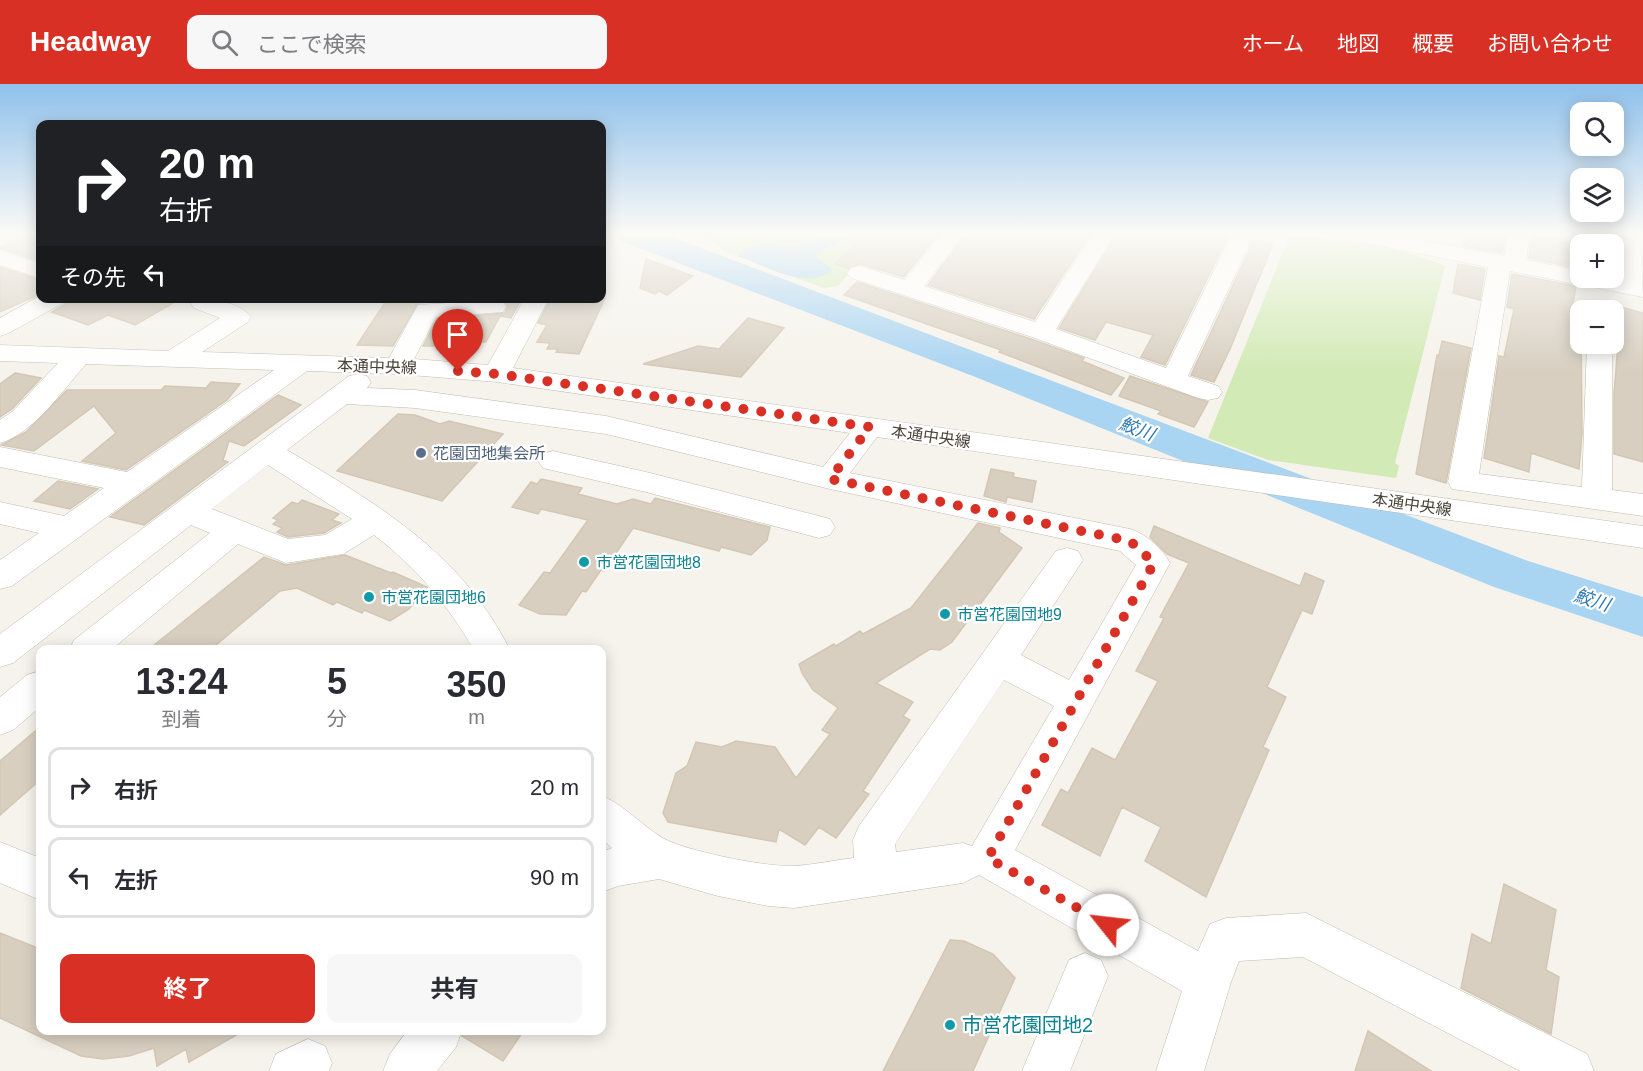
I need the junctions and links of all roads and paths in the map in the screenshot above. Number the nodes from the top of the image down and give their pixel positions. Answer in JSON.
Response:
{"nodes":[{"id":1,"x":881,"y":280,"type":"edge"},
{"id":2,"x":917,"y":280,"type":"edge"},
{"id":3,"x":1074,"y":280,"type":"edge"},
{"id":4,"x":1221,"y":280,"type":"edge"},
{"id":5,"x":1504,"y":280,"type":"edge"},
{"id":6,"x":1561,"y":280,"type":"edge"},
{"id":7,"x":910,"y":289,"type":"junction"},
{"id":8,"x":1636,"y":289,"type":"edge"},
{"id":9,"x":45,"y":303,"type":"edge"},
{"id":10,"x":203,"y":303,"type":"edge"},
{"id":11,"x":534,"y":303,"type":"edge"},
{"id":12,"x":494,"y":307,"type":"dead end"},
{"id":13,"x":0,"y":328,"type":"edge"},
{"id":14,"x":1041,"y":332,"type":"junction"},
{"id":15,"x":0,"y":354,"type":"edge"},
{"id":16,"x":1600,"y":354,"type":"edge"},
{"id":17,"x":79,"y":356,"type":"junction"},
{"id":18,"x":174,"y":358,"type":"junction"},
{"id":19,"x":301,"y":363,"type":"junction"},
{"id":20,"x":388,"y":366,"type":"junction"},
{"id":21,"x":497,"y":374,"type":"junction"},
{"id":22,"x":1173,"y":380,"type":"junction"},
{"id":23,"x":1208,"y":392,"type":"dead end"},
{"id":24,"x":340,"y":395,"type":"junction"},
{"id":25,"x":877,"y":428,"type":"junction"},
{"id":26,"x":0,"y":434,"type":"edge"},
{"id":27,"x":667,"y":452,"type":"dead end"},
{"id":28,"x":0,"y":457,"type":"edge"},
{"id":29,"x":276,"y":457,"type":"dead end"},
{"id":30,"x":553,"y":461,"type":"dead end"},
{"id":31,"x":830,"y":479,"type":"junction"},
{"id":32,"x":646,"y":482,"type":"junction"},
{"id":33,"x":133,"y":483,"type":"junction"},
{"id":34,"x":1597,"y":499,"type":"junction"},
{"id":35,"x":1643,"y":505,"type":"edge"},
{"id":36,"x":188,"y":511,"type":"junction"},
{"id":37,"x":0,"y":513,"type":"edge"},
{"id":38,"x":377,"y":519,"type":"junction"},
{"id":39,"x":819,"y":527,"type":"dead end"},
{"id":40,"x":69,"y":528,"type":"junction"},
{"id":41,"x":234,"y":530,"type":"junction"},
{"id":42,"x":1643,"y":537,"type":"edge"},
{"id":43,"x":1067,"y":560,"type":"dead end"},
{"id":44,"x":0,"y":577,"type":"edge"},
{"id":45,"x":92,"y":645,"type":"edge"},
{"id":46,"x":490,"y":645,"type":"edge"},
{"id":47,"x":0,"y":653,"type":"edge"},
{"id":48,"x":999,"y":660,"type":"junction"},
{"id":49,"x":36,"y":689,"type":"edge"},
{"id":50,"x":1059,"y":692,"type":"dead end"},
{"id":51,"x":0,"y":719,"type":"edge"},
{"id":52,"x":606,"y":818,"type":"edge"},
{"id":53,"x":659,"y":859,"type":"junction"},
{"id":54,"x":0,"y":862,"type":"edge"},
{"id":55,"x":963,"y":863,"type":"dead end"},
{"id":56,"x":606,"y":870,"type":"edge"},
{"id":57,"x":876,"y":875,"type":"junction"},
{"id":58,"x":36,"y":877,"type":"edge"},
{"id":59,"x":1085,"y":976,"type":"dead end"},
{"id":60,"x":1208,"y":981,"type":"junction"},
{"id":61,"x":436,"y":1035,"type":"edge"},
{"id":62,"x":1526,"y":1060,"type":"edge"},
{"id":63,"x":407,"y":1071,"type":"edge"},
{"id":64,"x":1046,"y":1071,"type":"edge"},
{"id":65,"x":1180,"y":1071,"type":"edge"},
{"id":66,"x":1570,"y":1071,"type":"edge"}],
"edges":[{"from":1,"to":7,"type":"street"},
{"from":2,"to":7,"type":"street"},
{"from":3,"to":14,"type":"street"},
{"from":4,"to":22,"type":"street"},
{"from":5,"to":34,"type":"street"},
{"from":6,"to":8,"type":"street"},
{"from":7,"to":14,"type":"street"},
{"from":9,"to":13,"type":"street"},
{"from":10,"to":18,"type":"street"},
{"from":11,"to":21,"type":"street"},
{"from":12,"to":20,"type":"street"},
{"from":14,"to":22,"type":"street"},
{"from":15,"to":17,"type":"street","name":"本通中央線"},
{"from":16,"to":34,"type":"street"},
{"from":17,"to":18,"type":"street","name":"本通中央線"},
{"from":17,"to":26,"type":"street"},
{"from":18,"to":19,"type":"street","name":"本通中央線"},
{"from":19,"to":20,"type":"street","name":"本通中央線"},
{"from":19,"to":33,"type":"street"},
{"from":20,"to":21,"type":"street","name":"本通中央線"},
{"from":20,"to":24,"type":"street"},
{"from":21,"to":25,"type":"street","name":"本通中央線"},
{"from":22,"to":23,"type":"street"},
{"from":24,"to":31,"type":"street"},
{"from":24,"to":36,"type":"street"},
{"from":25,"to":31,"type":"street"},
{"from":25,"to":42,"type":"street","name":"本通中央線"},
{"from":27,"to":32,"type":"street"},
{"from":28,"to":33,"type":"street"},
{"from":29,"to":38,"type":"street"},
{"from":30,"to":32,"type":"street"},
{"from":31,"to":60,"type":"street"},
{"from":32,"to":39,"type":"street"},
{"from":33,"to":40,"type":"street"},
{"from":34,"to":35,"type":"street"},
{"from":36,"to":41,"type":"street"},
{"from":36,"to":47,"type":"street"},
{"from":37,"to":40,"type":"street"},
{"from":38,"to":41,"type":"street"},
{"from":38,"to":46,"type":"street"},
{"from":40,"to":44,"type":"street"},
{"from":41,"to":45,"type":"street"},
{"from":43,"to":48,"type":"street"},
{"from":48,"to":50,"type":"street"},
{"from":48,"to":57,"type":"street"},
{"from":49,"to":51,"type":"street"},
{"from":52,"to":53,"type":"street"},
{"from":53,"to":56,"type":"street"},
{"from":53,"to":57,"type":"street"},
{"from":54,"to":58,"type":"street"},
{"from":55,"to":57,"type":"street"},
{"from":59,"to":64,"type":"street"},
{"from":60,"to":62,"type":"street"},
{"from":60,"to":65,"type":"street"},
{"from":61,"to":63,"type":"street"},
{"from":62,"to":66,"type":"street"}]}
